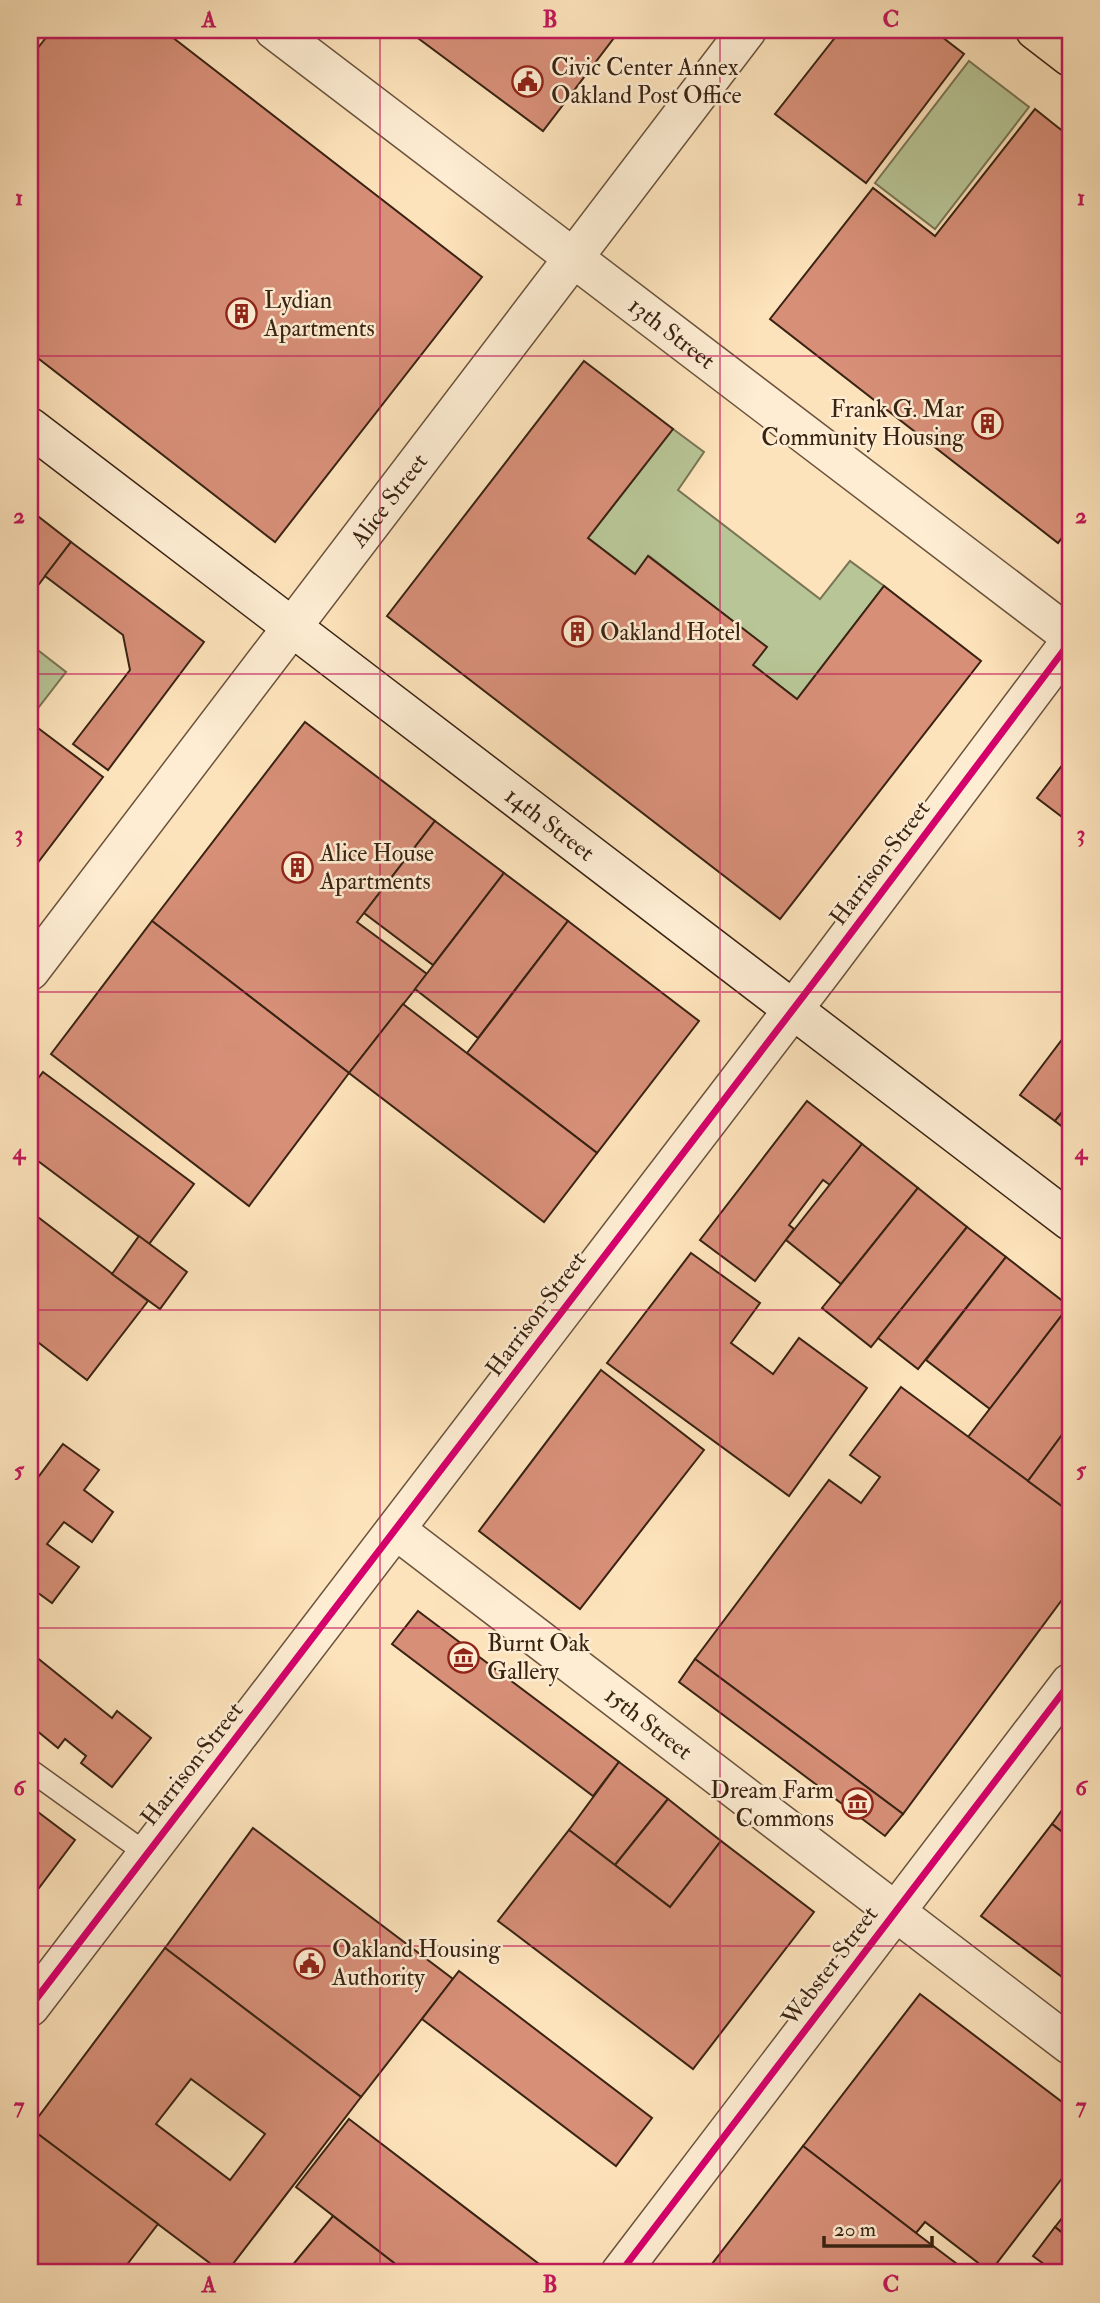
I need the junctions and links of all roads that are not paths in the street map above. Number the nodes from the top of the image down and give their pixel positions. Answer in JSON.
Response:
{"nodes":[{"id":1,"x":274,"y":30,"type":"edge"},
{"id":2,"x":747,"y":30,"type":"edge"},
{"id":3,"x":1035,"y":30,"type":"edge"},
{"id":4,"x":1070,"y":57,"type":"edge"},
{"id":5,"x":574,"y":258,"type":"junction"},
{"id":6,"x":30,"y":427,"type":"edge"},
{"id":7,"x":292,"y":628,"type":"junction"},
{"id":8,"x":1070,"y":636,"type":"edge"},
{"id":9,"x":1070,"y":642,"type":"edge"},
{"id":10,"x":30,"y":971,"type":"edge"},
{"id":11,"x":792,"y":1009,"type":"junction"},
{"id":12,"x":1070,"y":1221,"type":"edge"},
{"id":13,"x":396,"y":1530,"type":"junction"},
{"id":14,"x":1070,"y":1683,"type":"edge"},
{"id":15,"x":30,"y":1770,"type":"edge"},
{"id":16,"x":147,"y":1854,"type":"junction"},
{"id":17,"x":896,"y":1911,"type":"junction"},
{"id":18,"x":30,"y":2007,"type":"edge"},
{"id":19,"x":1070,"y":2045,"type":"edge"},
{"id":20,"x":620,"y":2273,"type":"edge"}],
"edges":[{"from":1,"to":5,"type":"street","name":"13th Street"},
{"from":2,"to":5,"type":"street","name":"Alice Street"},
{"from":3,"to":4,"type":"main road"},
{"from":5,"to":7,"type":"street","name":"Alice Street"},
{"from":5,"to":8,"type":"street","name":"13th Street"},
{"from":6,"to":7,"type":"street","name":"14th Street"},
{"from":7,"to":10,"type":"street","name":"Alice Street"},
{"from":7,"to":11,"type":"street","name":"14th Street"},
{"from":9,"to":11,"type":"street","name":"Harrison Street"},
{"from":11,"to":12,"type":"street","name":"14th Street"},
{"from":11,"to":13,"type":"street","name":"Harrison Street"},
{"from":13,"to":16,"type":"street","name":"Harrison Street"},
{"from":13,"to":17,"type":"street","name":"15th Street"},
{"from":14,"to":17,"type":"street","name":"Webster Street"},
{"from":15,"to":16,"type":"lane"},
{"from":16,"to":18,"type":"street","name":"Harrison Street"},
{"from":17,"to":19,"type":"street","name":"15th Street"},
{"from":17,"to":20,"type":"street","name":"Webster Street"}]}
